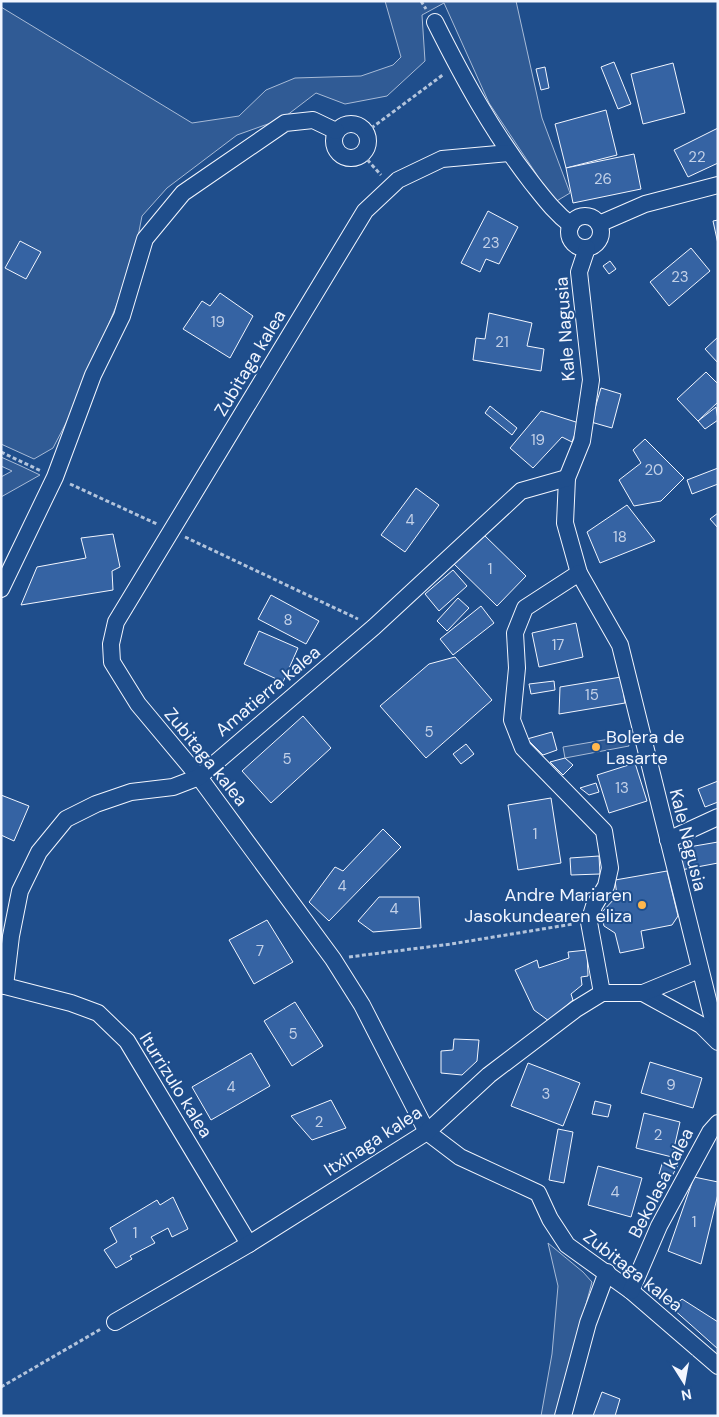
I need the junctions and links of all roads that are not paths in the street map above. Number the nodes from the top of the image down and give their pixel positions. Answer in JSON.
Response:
{"nodes":[{"id":1,"x":435,"y":22,"type":"dead end"},
{"id":2,"x":336,"y":131,"type":"junction"},
{"id":3,"x":509,"y":153,"type":"junction"},
{"id":4,"x":718,"y":185,"type":"edge"},
{"id":5,"x":599,"y":224,"type":"junction"},
{"id":6,"x":571,"y":225,"type":"junction"},
{"id":7,"x":586,"y":248,"type":"junction"},
{"id":8,"x":567,"y":478,"type":"junction"},
{"id":9,"x":579,"y":573,"type":"junction"},
{"id":10,"x":1,"y":589,"type":"edge"},
{"id":11,"x":199,"y":776,"type":"junction"},
{"id":12,"x":718,"y":817,"type":"edge"},
{"id":13,"x":668,"y":840,"type":"junction"},
{"id":14,"x":699,"y":970,"type":"junction"},
{"id":15,"x":3,"y":986,"type":"edge"},
{"id":16,"x":602,"y":993,"type":"junction"},
{"id":17,"x":643,"y":993,"type":"junction"},
{"id":18,"x":718,"y":1041,"type":"edge"},
{"id":19,"x":718,"y":1123,"type":"edge"},
{"id":20,"x":427,"y":1132,"type":"junction"},
{"id":21,"x":249,"y":1244,"type":"junction"},
{"id":22,"x":607,"y":1272,"type":"junction"},
{"id":23,"x":631,"y":1291,"type":"junction"},
{"id":24,"x":115,"y":1322,"type":"road end"},
{"id":25,"x":718,"y":1366,"type":"edge"},
{"id":26,"x":564,"y":1416,"type":"edge"}],
"edges":[{"from":1,"to":3,"type":"street"},
{"from":2,"to":2,"type":"street"},
{"from":2,"to":10,"type":"street"},
{"from":3,"to":6,"type":"street"},
{"from":3,"to":11,"type":"street","name":"Zubitaga kalea"},
{"from":4,"to":5,"type":"street"},
{"from":5,"to":6,"type":"street"},
{"from":5,"to":7,"type":"street"},
{"from":6,"to":7,"type":"street"},
{"from":7,"to":8,"type":"street","name":"Kale Nagusia"},
{"from":8,"to":9,"type":"street","name":"Kale Nagusia"},
{"from":8,"to":11,"type":"street","name":"Amatierra kalea"},
{"from":9,"to":13,"type":"street","name":"Kale Nagusia"},
{"from":9,"to":16,"type":"street"},
{"from":11,"to":15,"type":"street","name":"Amatierra kalea"},
{"from":11,"to":20,"type":"street","name":"Zubitaga kalea"},
{"from":12,"to":13,"type":"street"},
{"from":13,"to":14,"type":"street","name":"Kale Nagusia"},
{"from":14,"to":17,"type":"street"},
{"from":14,"to":18,"type":"street","name":"Kale Nagusia"},
{"from":15,"to":21,"type":"street","name":"Iturrizulo kalea"},
{"from":16,"to":17,"type":"street"},
{"from":16,"to":20,"type":"street","name":"Itxinaga kalea"},
{"from":17,"to":18,"type":"street"},
{"from":19,"to":23,"type":"street","name":"Bekolasa kalea"},
{"from":20,"to":21,"type":"street","name":"Itxinaga kalea"},
{"from":20,"to":22,"type":"street","name":"Zubitaga kalea"},
{"from":21,"to":24,"type":"street","name":"Itxinaga kalea"},
{"from":22,"to":23,"type":"street","name":"Zubitaga kalea"},
{"from":22,"to":26,"type":"street"},
{"from":23,"to":25,"type":"street","name":"Zubitaga kalea"}]}
